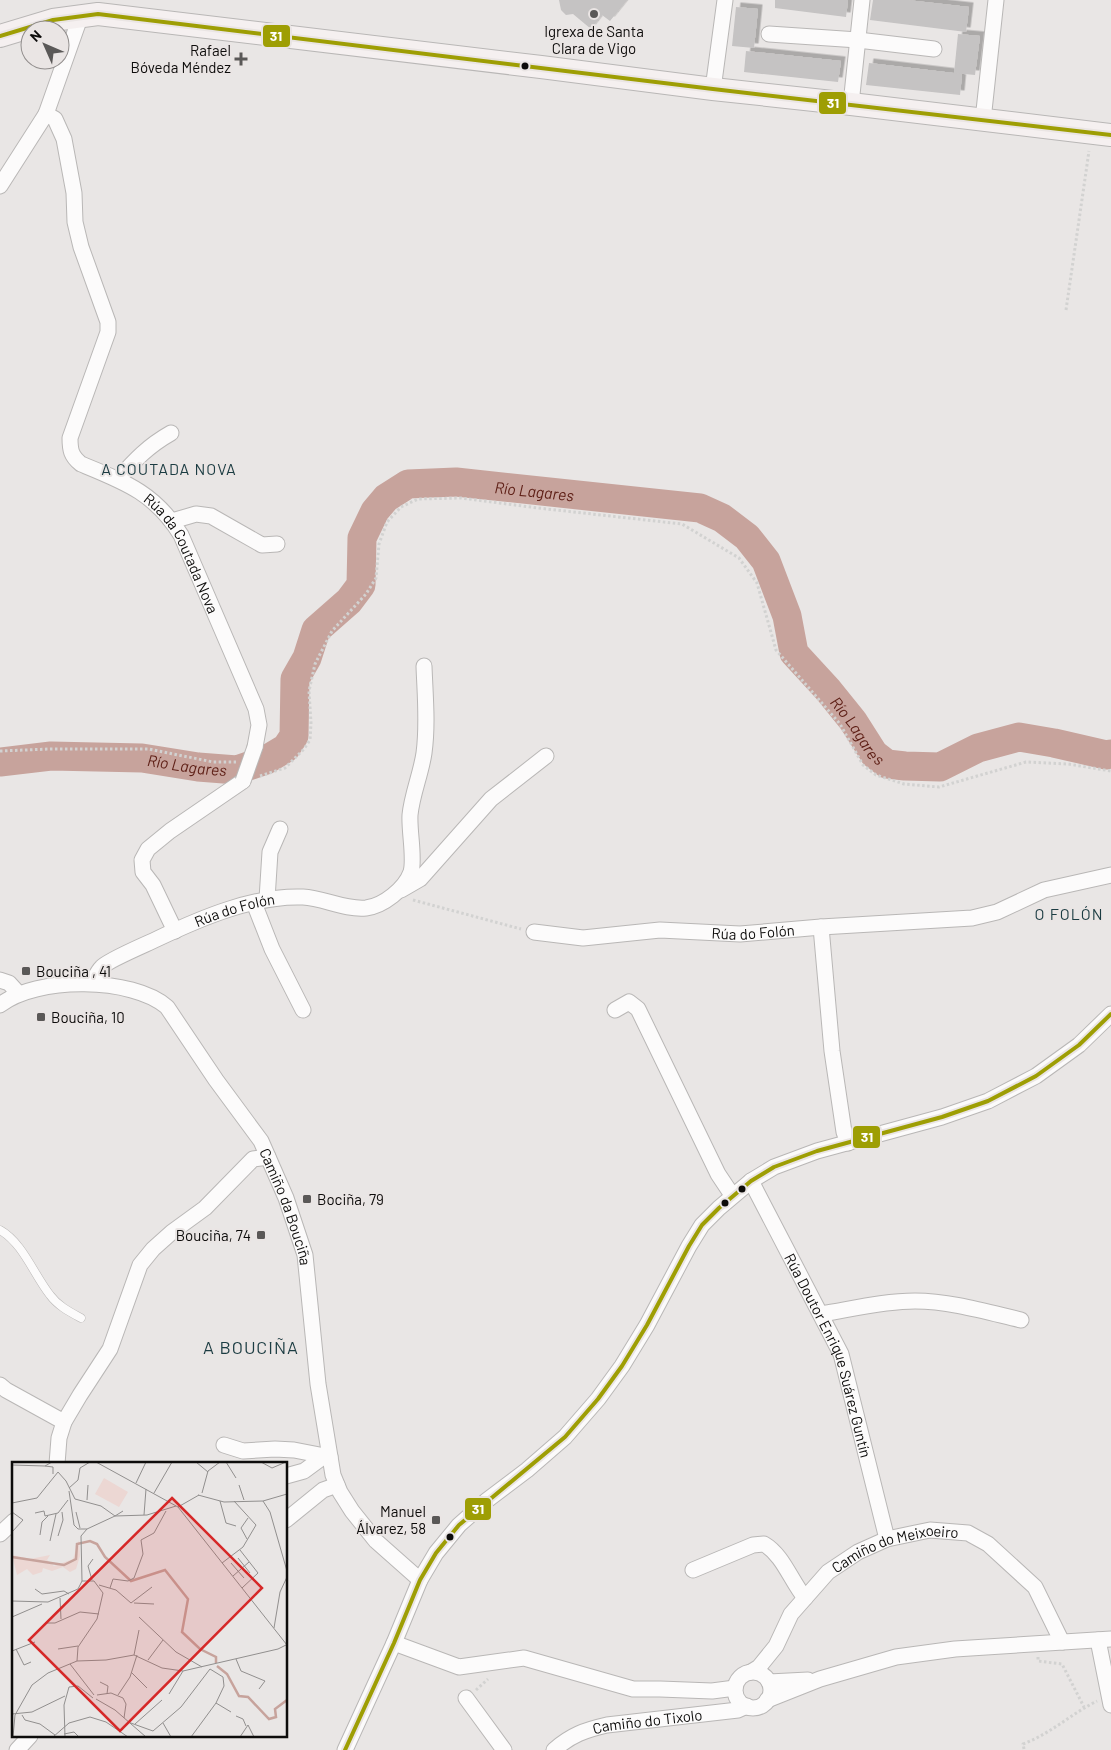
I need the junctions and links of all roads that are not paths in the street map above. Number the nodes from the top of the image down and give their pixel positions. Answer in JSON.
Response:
{"nodes":[{"id":1,"x":725,"y":0,"type":"edge"},
{"id":2,"x":862,"y":0,"type":"edge"},
{"id":3,"x":996,"y":0,"type":"edge"},
{"id":4,"x":93,"y":10,"type":"edge"},
{"id":5,"x":769,"y":34,"type":"dead end"},
{"id":6,"x":0,"y":36,"type":"edge"},
{"id":7,"x":858,"y":40,"type":"junction"},
{"id":8,"x":934,"y":49,"type":"dead end"},
{"id":9,"x":713,"y":89,"type":"junction"},
{"id":10,"x":851,"y":104,"type":"junction"},
{"id":11,"x":46,"y":114,"type":"junction"},
{"id":12,"x":984,"y":120,"type":"junction"},
{"id":13,"x":1101,"y":134,"type":"edge"},
{"id":14,"x":0,"y":186,"type":"edge"},
{"id":15,"x":170,"y":433,"type":"dead end"},
{"id":16,"x":118,"y":479,"type":"junction"},
{"id":17,"x":172,"y":521,"type":"junction"},
{"id":18,"x":277,"y":544,"type":"dead end"},
{"id":19,"x":424,"y":666,"type":"dead end"},
{"id":20,"x":546,"y":756,"type":"dead end"},
{"id":21,"x":280,"y":828,"type":"dead end"},
{"id":22,"x":1111,"y":875,"type":"edge"},
{"id":23,"x":393,"y":895,"type":"junction"},
{"id":24,"x":260,"y":901,"type":"junction"},
{"id":25,"x":821,"y":927,"type":"junction"},
{"id":26,"x":175,"y":931,"type":"junction"},
{"id":27,"x":534,"y":932,"type":"road end"},
{"id":28,"x":0,"y":980,"type":"edge"},
{"id":29,"x":92,"y":983,"type":"junction"},
{"id":30,"x":19,"y":994,"type":"junction"},
{"id":31,"x":0,"y":1005,"type":"edge"},
{"id":32,"x":303,"y":1010,"type":"dead end"},
{"id":33,"x":615,"y":1010,"type":"dead end"},
{"id":34,"x":1111,"y":1014,"type":"edge"},
{"id":35,"x":848,"y":1143,"type":"junction"},
{"id":36,"x":268,"y":1157,"type":"junction"},
{"id":37,"x":751,"y":1181,"type":"junction"},
{"id":38,"x":732,"y":1195,"type":"junction"},
{"id":39,"x":0,"y":1230,"type":"edge"},
{"id":40,"x":821,"y":1314,"type":"junction"},
{"id":41,"x":81,"y":1318,"type":"dead end"},
{"id":42,"x":1021,"y":1320,"type":"dead end"},
{"id":43,"x":0,"y":1385,"type":"edge"},
{"id":44,"x":64,"y":1422,"type":"junction"},
{"id":45,"x":224,"y":1445,"type":"dead end"},
{"id":46,"x":326,"y":1457,"type":"junction"},
{"id":47,"x":57,"y":1462,"type":"edge"},
{"id":48,"x":288,"y":1475,"type":"edge"},
{"id":49,"x":337,"y":1485,"type":"junction"},
{"id":50,"x":288,"y":1518,"type":"edge"},
{"id":51,"x":12,"y":1523,"type":"edge"},
{"id":52,"x":0,"y":1534,"type":"edge"},
{"id":53,"x":887,"y":1539,"type":"junction"},
{"id":54,"x":693,"y":1570,"type":"dead end"},
{"id":55,"x":420,"y":1580,"type":"junction"},
{"id":56,"x":805,"y":1598,"type":"junction"},
{"id":57,"x":1107,"y":1636,"type":"edge"},
{"id":58,"x":1062,"y":1642,"type":"junction"},
{"id":59,"x":394,"y":1643,"type":"junction"},
{"id":60,"x":776,"y":1646,"type":"junction"},
{"id":61,"x":751,"y":1672,"type":"junction"},
{"id":62,"x":768,"y":1679,"type":"junction"},
{"id":63,"x":820,"y":1679,"type":"junction"},
{"id":64,"x":735,"y":1688,"type":"junction"},
{"id":65,"x":466,"y":1698,"type":"road end"},
{"id":66,"x":768,"y":1700,"type":"junction"},
{"id":67,"x":1110,"y":1700,"type":"edge"},
{"id":68,"x":747,"y":1706,"type":"junction"},
{"id":69,"x":28,"y":1738,"type":"edge"},
{"id":70,"x":17,"y":1750,"type":"edge"},
{"id":71,"x":345,"y":1750,"type":"edge"},
{"id":72,"x":504,"y":1750,"type":"edge"},
{"id":73,"x":554,"y":1750,"type":"edge"}],
"edges":[{"from":1,"to":9,"type":"street"},
{"from":2,"to":7,"type":"street"},
{"from":3,"to":12,"type":"street"},
{"from":4,"to":6,"type":"main road"},
{"from":4,"to":9,"type":"main road"},
{"from":4,"to":11,"type":"street"},
{"from":5,"to":7,"type":"street"},
{"from":7,"to":8,"type":"street"},
{"from":7,"to":10,"type":"street"},
{"from":9,"to":10,"type":"main road"},
{"from":10,"to":12,"type":"main road"},
{"from":11,"to":14,"type":"street"},
{"from":11,"to":16,"type":"street","name":"Rúa da Coutada Nova"},
{"from":12,"to":13,"type":"main road"},
{"from":15,"to":16,"type":"street"},
{"from":16,"to":17,"type":"street","name":"Rúa da Coutada Nova"},
{"from":17,"to":18,"type":"street"},
{"from":17,"to":26,"type":"street","name":"Rúa da Coutada Nova","bridge":true},
{"from":19,"to":23,"type":"street","name":"Rúa do Folón"},
{"from":20,"to":23,"type":"street","name":"Rúa do Folón"},
{"from":21,"to":24,"type":"street"},
{"from":22,"to":25,"type":"street","name":"Rúa do Folón"},
{"from":23,"to":24,"type":"street","name":"Rúa do Folón"},
{"from":24,"to":26,"type":"street","name":"Rúa do Folón"},
{"from":24,"to":32,"type":"street"},
{"from":25,"to":27,"type":"street","name":"Rúa do Folón"},
{"from":25,"to":35,"type":"street"},
{"from":26,"to":29,"type":"street","name":"Rúa do Folón"},
{"from":28,"to":30,"type":"street"},
{"from":29,"to":30,"type":"street","name":"Camiño da Bouciña"},
{"from":29,"to":36,"type":"street","name":"Camiño da Bouciña"},
{"from":30,"to":31,"type":"street","name":"Camiño da Bouciña"},
{"from":33,"to":38,"type":"street"},
{"from":34,"to":35,"type":"street"},
{"from":35,"to":37,"type":"street"},
{"from":36,"to":44,"type":"street"},
{"from":36,"to":46,"type":"street","name":"Camiño da Bouciña"},
{"from":37,"to":38,"type":"street"},
{"from":37,"to":40,"type":"street","name":"Rúa Doutor Enrique Suárez Guntín"},
{"from":38,"to":55,"type":"street"},
{"from":39,"to":41,"type":"lane"},
{"from":40,"to":42,"type":"street"},
{"from":40,"to":53,"type":"street","name":"Rúa Doutor Enrique Suárez Guntín"},
{"from":43,"to":44,"type":"street"},
{"from":44,"to":47,"type":"street"},
{"from":45,"to":46,"type":"street"},
{"from":46,"to":48,"type":"street"},
{"from":46,"to":49,"type":"street","name":"Camiño da Bouciña"},
{"from":49,"to":50,"type":"street"},
{"from":49,"to":55,"type":"street","name":"Camiño da Bouciña"},
{"from":51,"to":52,"type":"street"},
{"from":53,"to":56,"type":"street","name":"Camiño do Meixoeiro"},
{"from":53,"to":58,"type":"street","name":"Camiño do Meixoeiro"},
{"from":54,"to":56,"type":"street"},
{"from":55,"to":59,"type":"street"},
{"from":56,"to":60,"type":"street","name":"Camiño do Meixoeiro"},
{"from":57,"to":58,"type":"street"},
{"from":57,"to":67,"type":"street"},
{"from":58,"to":63,"type":"street"},
{"from":59,"to":64,"type":"street"},
{"from":59,"to":71,"type":"street"},
{"from":60,"to":61,"type":"street","name":"Camiño do Meixoeiro"},
{"from":60,"to":62,"type":"street","name":"Camiño do Meixoeiro"},
{"from":61,"to":62,"type":"street"},
{"from":61,"to":64,"type":"street"},
{"from":62,"to":63,"type":"street"},
{"from":62,"to":66,"type":"street"},
{"from":63,"to":66,"type":"street"},
{"from":64,"to":68,"type":"street"},
{"from":65,"to":72,"type":"street"},
{"from":66,"to":68,"type":"street"},
{"from":68,"to":73,"type":"street","name":"Camiño do Tixolo"},
{"from":69,"to":70,"type":"street"}]}
